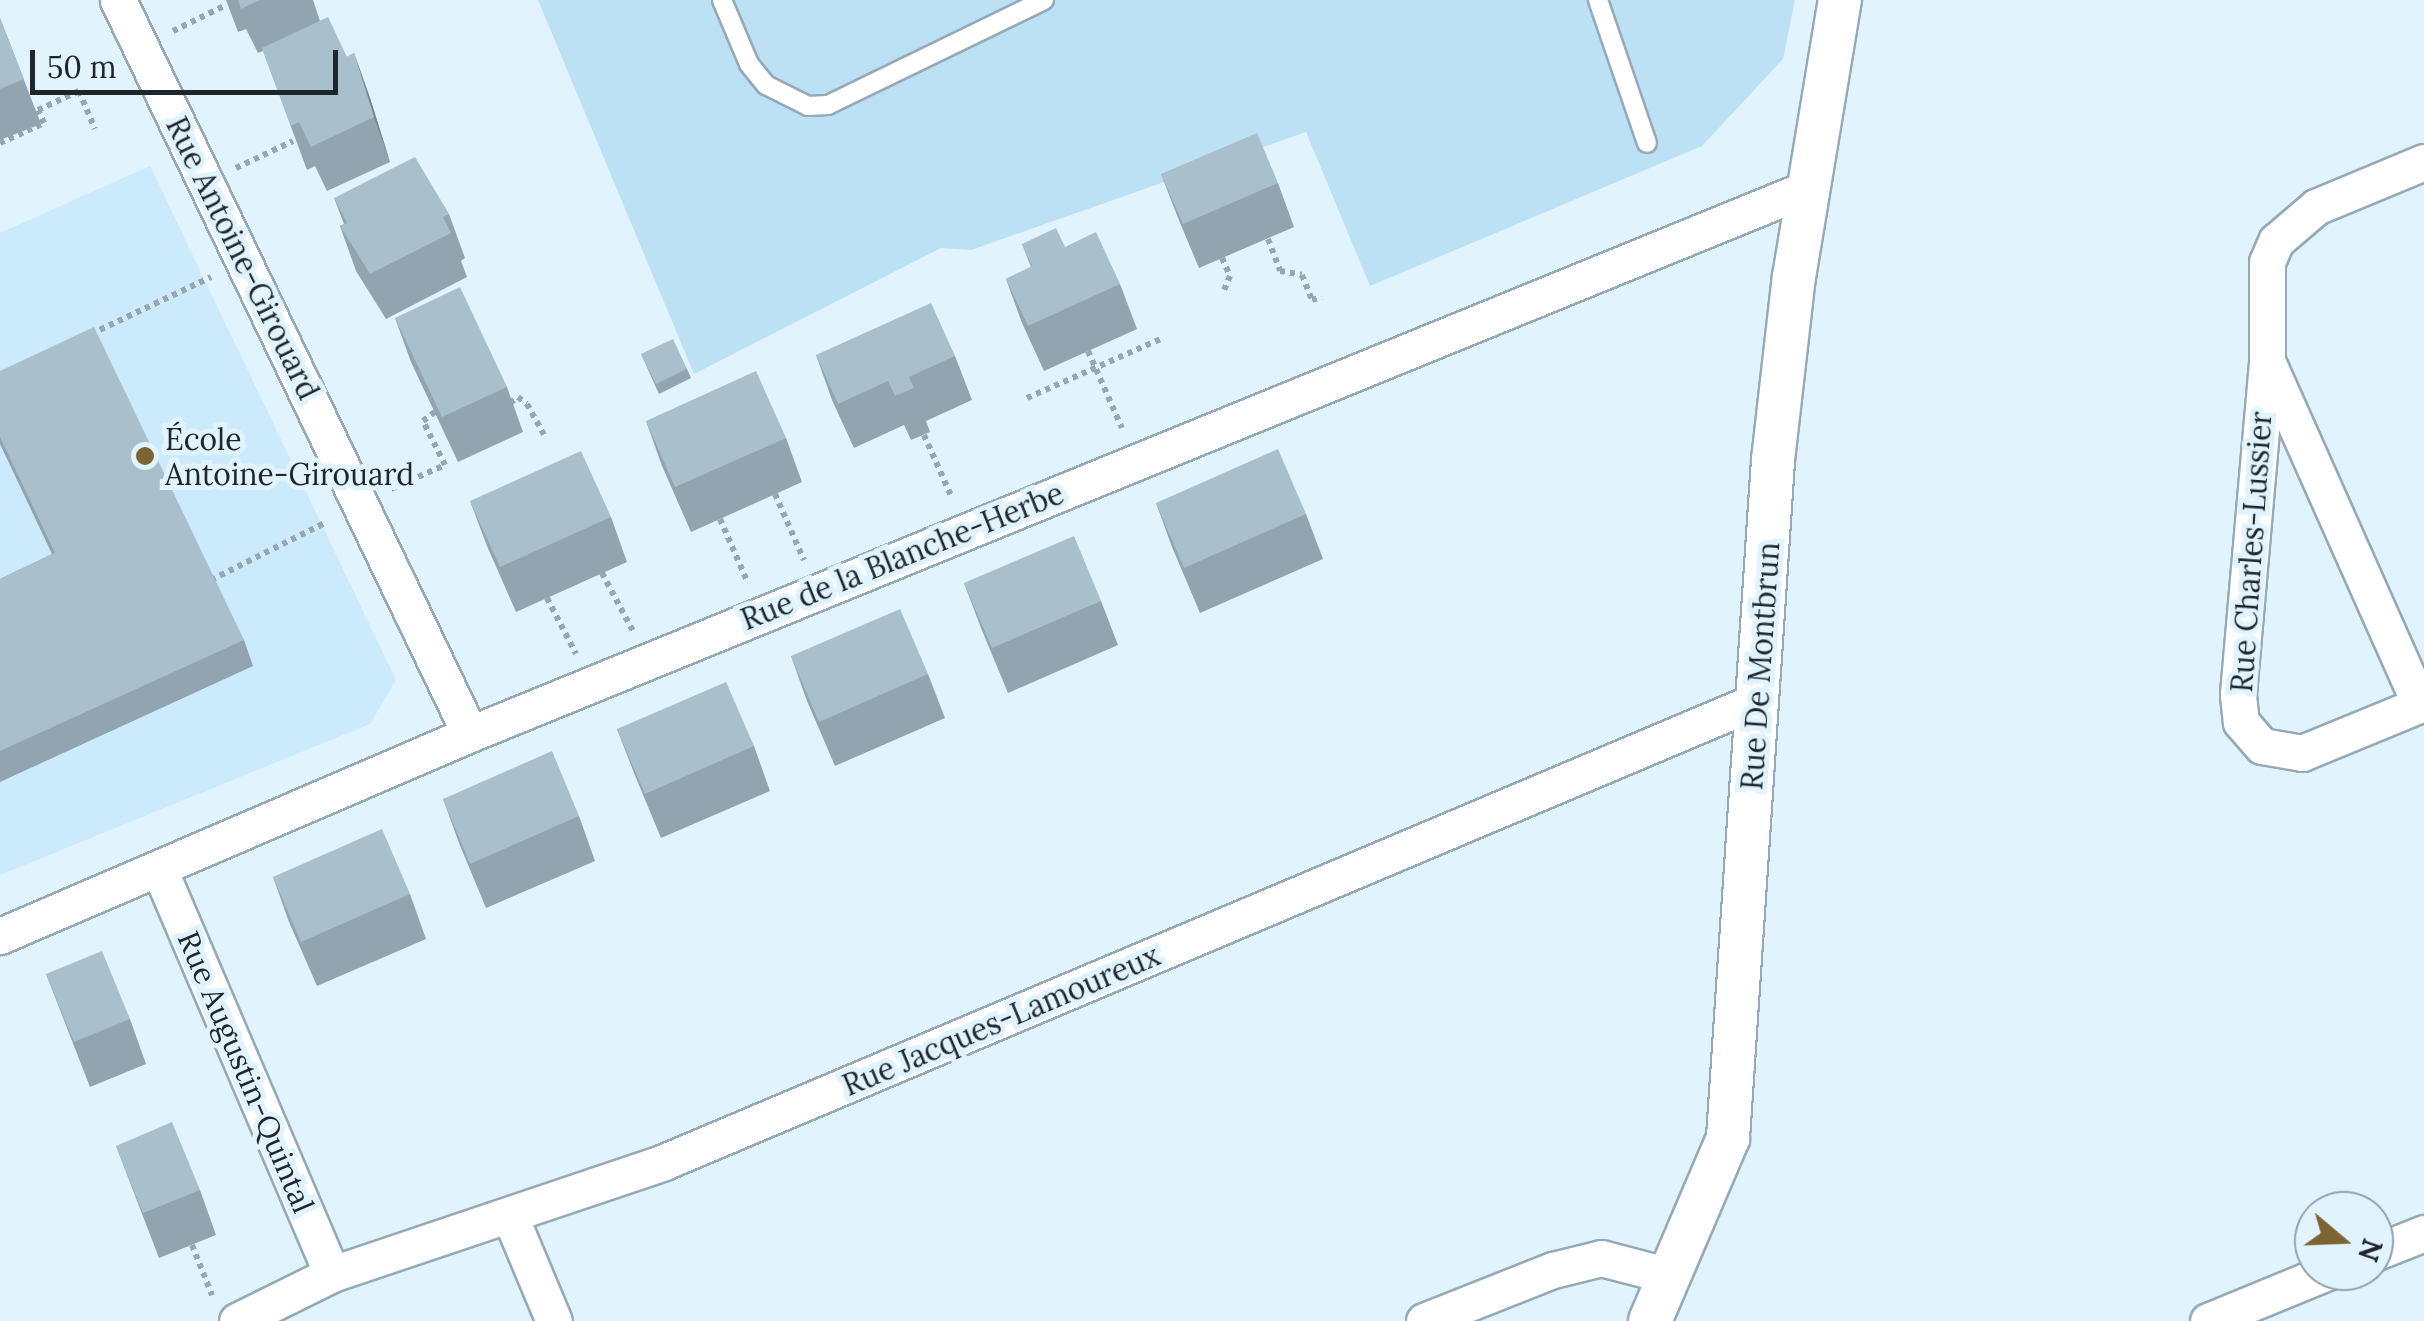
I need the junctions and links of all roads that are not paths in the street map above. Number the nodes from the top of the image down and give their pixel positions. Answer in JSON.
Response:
{"nodes":[{"id":1,"x":118,"y":0,"type":"edge"},
{"id":2,"x":722,"y":0,"type":"edge"},
{"id":3,"x":1044,"y":0,"type":"edge"},
{"id":4,"x":1598,"y":0,"type":"edge"},
{"id":5,"x":1840,"y":0,"type":"edge"},
{"id":6,"x":1647,"y":143,"type":"dead end"},
{"id":7,"x":2424,"y":162,"type":"edge"},
{"id":8,"x":1808,"y":188,"type":"junction"},
{"id":9,"x":2267,"y":362,"type":"junction"},
{"id":10,"x":1758,"y":700,"type":"junction"},
{"id":11,"x":2422,"y":703,"type":"edge"},
{"id":12,"x":470,"y":734,"type":"junction"},
{"id":13,"x":160,"y":871,"type":"junction"},
{"id":14,"x":0,"y":936,"type":"edge"},
{"id":15,"x":510,"y":1216,"type":"junction"},
{"id":16,"x":2424,"y":1233,"type":"edge"},
{"id":17,"x":2394,"y":1245,"type":"edge"},
{"id":18,"x":332,"y":1274,"type":"junction"},
{"id":19,"x":1670,"y":1276,"type":"junction"},
{"id":20,"x":2294,"y":1286,"type":"edge"},
{"id":21,"x":226,"y":1312,"type":"edge"},
{"id":22,"x":554,"y":1321,"type":"edge"},
{"id":23,"x":1424,"y":1321,"type":"edge"},
{"id":24,"x":1650,"y":1321,"type":"edge"},
{"id":25,"x":2208,"y":1321,"type":"edge"}],
"edges":[{"from":1,"to":12,"type":"street","name":"Rue Antoine-Girouard"},
{"from":2,"to":3,"type":"lane"},
{"from":4,"to":6,"type":"lane"},
{"from":5,"to":8,"type":"street","name":"Rue De Montbrun"},
{"from":7,"to":9,"type":"street","name":"Rue Charles-Lussier"},
{"from":8,"to":10,"type":"street","name":"Rue De Montbrun"},
{"from":8,"to":12,"type":"street","name":"Rue de la Blanche-Herbe"},
{"from":9,"to":11,"type":"street","name":"Rue Charles-Lussier"},
{"from":9,"to":11,"type":"street","name":"Rue Charles-Lussier"},
{"from":10,"to":15,"type":"street","name":"Rue Jacques-Lamoureux"},
{"from":10,"to":19,"type":"street","name":"Rue De Montbrun"},
{"from":12,"to":13,"type":"street","name":"Rue de la Blanche-Herbe"},
{"from":13,"to":14,"type":"street","name":"Rue de la Blanche-Herbe"},
{"from":13,"to":18,"type":"street","name":"Rue Augustin-Quintal"},
{"from":15,"to":18,"type":"street","name":"Rue Jacques-Lamoureux"},
{"from":15,"to":22,"type":"street"},
{"from":16,"to":17,"type":"street"},
{"from":18,"to":21,"type":"street","name":"Rue Jacques-Lamoureux"},
{"from":19,"to":23,"type":"street"},
{"from":19,"to":24,"type":"street","name":"Rue De Montbrun"},
{"from":20,"to":25,"type":"street"}]}
